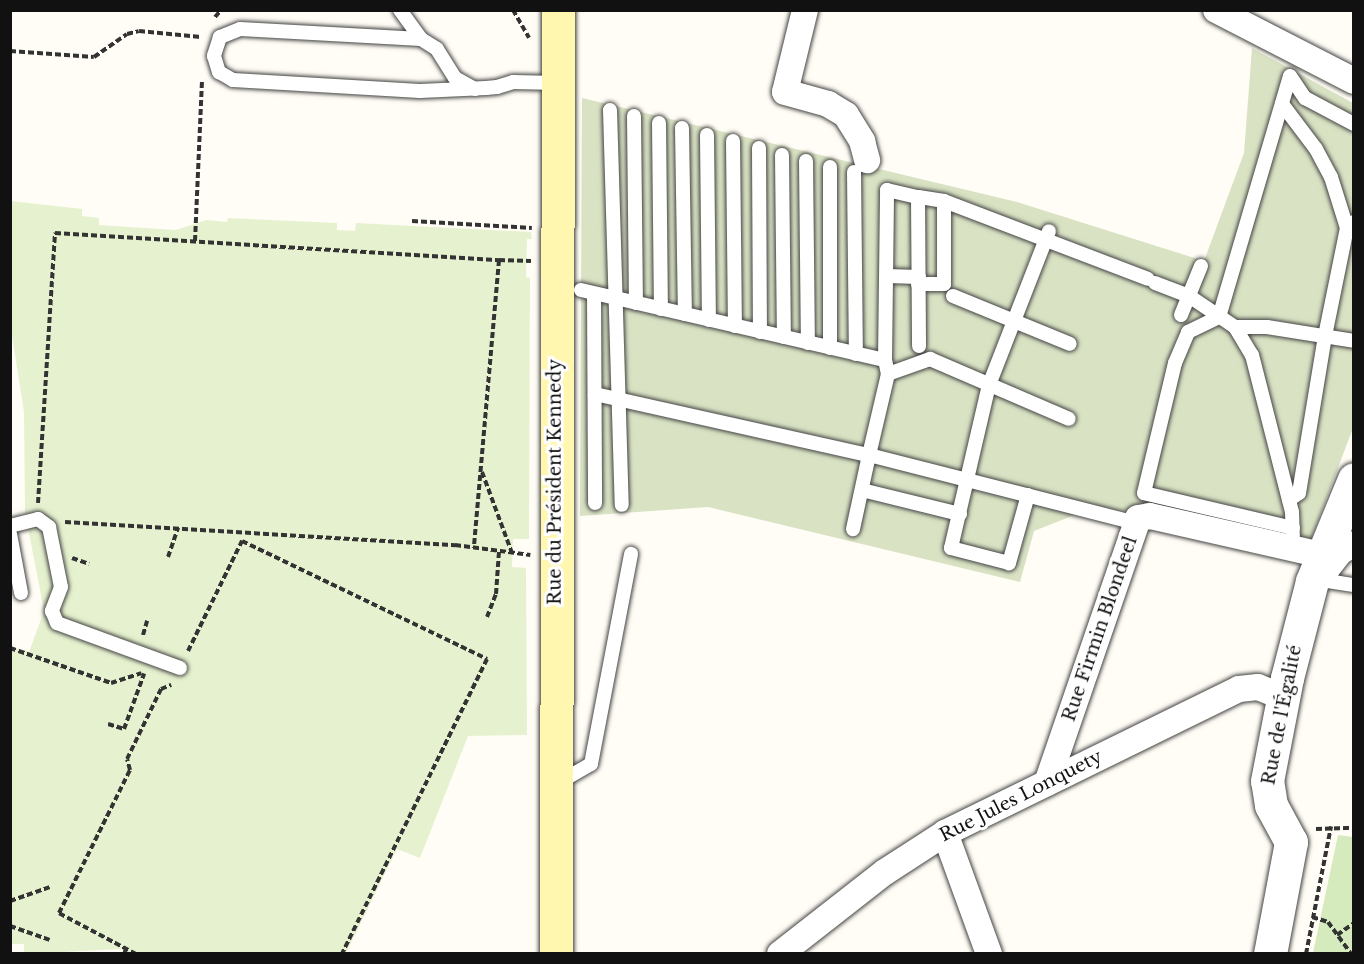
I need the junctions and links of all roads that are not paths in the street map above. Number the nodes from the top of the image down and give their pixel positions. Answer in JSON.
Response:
{"nodes":[{"id":1,"x":400,"y":10,"type":"edge"},
{"id":2,"x":558,"y":10,"type":"edge"},
{"id":3,"x":805,"y":10,"type":"edge"},
{"id":4,"x":1220,"y":11,"type":"edge"},
{"id":5,"x":421,"y":39,"type":"junction"},
{"id":6,"x":1353,"y":81,"type":"edge"},
{"id":7,"x":558,"y":82,"type":"junction"},
{"id":8,"x":475,"y":89,"type":"junction"},
{"id":9,"x":1282,"y":104,"type":"junction"},
{"id":10,"x":610,"y":110,"type":"dead end"},
{"id":11,"x":634,"y":116,"type":"dead end"},
{"id":12,"x":659,"y":123,"type":"dead end"},
{"id":13,"x":1353,"y":124,"type":"edge"},
{"id":14,"x":682,"y":128,"type":"dead end"},
{"id":15,"x":708,"y":135,"type":"dead end"},
{"id":16,"x":733,"y":141,"type":"dead end"},
{"id":17,"x":759,"y":148,"type":"dead end"},
{"id":18,"x":782,"y":155,"type":"dead end"},
{"id":19,"x":806,"y":160,"type":"dead end"},
{"id":20,"x":861,"y":166,"type":"joint"},
{"id":21,"x":830,"y":167,"type":"dead end"},
{"id":22,"x":918,"y":196,"type":"junction"},
{"id":23,"x":944,"y":201,"type":"junction"},
{"id":24,"x":1350,"y":225,"type":"edge"},
{"id":25,"x":1048,"y":235,"type":"junction"},
{"id":26,"x":1201,"y":266,"type":"dead end"},
{"id":27,"x":887,"y":276,"type":"junction"},
{"id":28,"x":918,"y":280,"type":"junction"},
{"id":29,"x":1189,"y":296,"type":"junction"},
{"id":30,"x":953,"y":297,"type":"dead end"},
{"id":31,"x":613,"y":298,"type":"junction"},
{"id":32,"x":636,"y":303,"type":"junction"},
{"id":33,"x":661,"y":309,"type":"junction"},
{"id":34,"x":685,"y":314,"type":"junction"},
{"id":35,"x":1181,"y":315,"type":"dead end"},
{"id":36,"x":1219,"y":317,"type":"junction"},
{"id":37,"x":709,"y":320,"type":"junction"},
{"id":38,"x":1013,"y":321,"type":"junction"},
{"id":39,"x":735,"y":326,"type":"junction"},
{"id":40,"x":1235,"y":327,"type":"junction"},
{"id":41,"x":760,"y":332,"type":"junction"},
{"id":42,"x":1325,"y":336,"type":"junction"},
{"id":43,"x":784,"y":337,"type":"junction"},
{"id":44,"x":1353,"y":341,"type":"edge"},
{"id":45,"x":808,"y":343,"type":"junction"},
{"id":46,"x":1070,"y":344,"type":"dead end"},
{"id":47,"x":918,"y":346,"type":"dead end"},
{"id":48,"x":830,"y":348,"type":"junction"},
{"id":49,"x":856,"y":354,"type":"junction"},
{"id":50,"x":885,"y":360,"type":"junction"},
{"id":51,"x":888,"y":374,"type":"junction"},
{"id":52,"x":989,"y":385,"type":"junction"},
{"id":53,"x":595,"y":394,"type":"junction"},
{"id":54,"x":617,"y":399,"type":"junction"},
{"id":55,"x":1069,"y":419,"type":"dead end"},
{"id":56,"x":870,"y":455,"type":"junction"},
{"id":57,"x":967,"y":480,"type":"junction"},
{"id":58,"x":862,"y":490,"type":"junction"},
{"id":59,"x":1028,"y":495,"type":"junction"},
{"id":60,"x":1352,"y":497,"type":"edge"},
{"id":61,"x":1288,"y":500,"type":"junction"},
{"id":62,"x":595,"y":503,"type":"dead end"},
{"id":63,"x":622,"y":505,"type":"dead end"},
{"id":64,"x":960,"y":514,"type":"junction"},
{"id":65,"x":1136,"y":523,"type":"junction"},
{"id":66,"x":10,"y":525,"type":"edge"},
{"id":67,"x":853,"y":529,"type":"dead end"},
{"id":68,"x":10,"y":534,"type":"edge"},
{"id":69,"x":1292,"y":538,"type":"junction"},
{"id":70,"x":1353,"y":544,"type":"edge"},
{"id":71,"x":632,"y":554,"type":"dead end"},
{"id":72,"x":1316,"y":577,"type":"junction"},
{"id":73,"x":1353,"y":585,"type":"edge"},
{"id":74,"x":21,"y":593,"type":"dead end"},
{"id":75,"x":180,"y":668,"type":"road end"},
{"id":76,"x":1283,"y":697,"type":"junction"},
{"id":77,"x":1047,"y":783,"type":"junction"},
{"id":78,"x":554,"y":786,"type":"junction"},
{"id":79,"x":945,"y":833,"type":"junction"},
{"id":80,"x":556,"y":954,"type":"edge"},
{"id":81,"x":780,"y":954,"type":"edge"},
{"id":82,"x":989,"y":954,"type":"edge"},
{"id":83,"x":1270,"y":954,"type":"edge"}],
"edges":[{"from":1,"to":5,"type":"lane"},
{"from":2,"to":7,"type":"main road","name":"Rue du Président Kennedy"},
{"from":3,"to":20,"type":"street"},
{"from":4,"to":6,"type":"street"},
{"from":5,"to":8,"type":"lane"},
{"from":5,"to":8,"type":"lane"},
{"from":7,"to":8,"type":"lane"},
{"from":7,"to":78,"type":"main road","name":"Rue du Président Kennedy"},
{"from":9,"to":13,"type":"lane"},
{"from":9,"to":24,"type":"lane"},
{"from":9,"to":36,"type":"lane"},
{"from":10,"to":31,"type":"lane"},
{"from":11,"to":32,"type":"lane"},
{"from":12,"to":33,"type":"lane"},
{"from":14,"to":34,"type":"lane"},
{"from":15,"to":37,"type":"lane"},
{"from":16,"to":39,"type":"lane"},
{"from":17,"to":41,"type":"lane"},
{"from":18,"to":43,"type":"lane"},
{"from":19,"to":45,"type":"lane"},
{"from":20,"to":49,"type":"lane"},
{"from":21,"to":48,"type":"lane"},
{"from":22,"to":23,"type":"lane"},
{"from":22,"to":27,"type":"lane"},
{"from":22,"to":28,"type":"lane"},
{"from":23,"to":25,"type":"lane"},
{"from":23,"to":28,"type":"lane"},
{"from":24,"to":42,"type":"lane"},
{"from":25,"to":29,"type":"lane"},
{"from":25,"to":38,"type":"lane"},
{"from":26,"to":29,"type":"lane"},
{"from":27,"to":28,"type":"lane"},
{"from":27,"to":50,"type":"lane"},
{"from":28,"to":47,"type":"lane"},
{"from":29,"to":35,"type":"lane"},
{"from":29,"to":36,"type":"lane"},
{"from":30,"to":38,"type":"lane"},
{"from":31,"to":32,"type":"lane"},
{"from":31,"to":53,"type":"lane"},
{"from":31,"to":54,"type":"lane"},
{"from":32,"to":33,"type":"lane"},
{"from":33,"to":34,"type":"lane"},
{"from":34,"to":37,"type":"lane"},
{"from":36,"to":40,"type":"lane"},
{"from":36,"to":69,"type":"lane"},
{"from":37,"to":39,"type":"lane"},
{"from":38,"to":46,"type":"lane"},
{"from":38,"to":52,"type":"lane"},
{"from":39,"to":41,"type":"lane"},
{"from":40,"to":42,"type":"lane"},
{"from":40,"to":61,"type":"lane"},
{"from":41,"to":43,"type":"lane"},
{"from":42,"to":44,"type":"lane"},
{"from":42,"to":61,"type":"lane"},
{"from":43,"to":45,"type":"lane"},
{"from":45,"to":48,"type":"lane"},
{"from":48,"to":49,"type":"lane"},
{"from":49,"to":50,"type":"lane"},
{"from":50,"to":51,"type":"lane"},
{"from":51,"to":52,"type":"lane"},
{"from":51,"to":56,"type":"lane"},
{"from":52,"to":55,"type":"lane"},
{"from":52,"to":57,"type":"lane"},
{"from":53,"to":54,"type":"lane"},
{"from":53,"to":62,"type":"lane"},
{"from":54,"to":56,"type":"lane"},
{"from":54,"to":63,"type":"lane"},
{"from":56,"to":57,"type":"lane"},
{"from":56,"to":58,"type":"lane"},
{"from":57,"to":59,"type":"lane"},
{"from":57,"to":64,"type":"lane"},
{"from":58,"to":64,"type":"lane"},
{"from":58,"to":67,"type":"lane"},
{"from":59,"to":64,"type":"lane"},
{"from":59,"to":65,"type":"lane"},
{"from":60,"to":72,"type":"street","name":"Rue de l'Égalité"},
{"from":61,"to":69,"type":"lane"},
{"from":65,"to":69,"type":"street","name":"Rue Firmin Blondeel"},
{"from":65,"to":77,"type":"street","name":"Rue Firmin Blondeel"},
{"from":66,"to":75,"type":"lane"},
{"from":68,"to":74,"type":"lane"},
{"from":69,"to":72,"type":"street","name":"Rue Firmin Blondeel"},
{"from":70,"to":72,"type":"street"},
{"from":71,"to":78,"type":"lane"},
{"from":72,"to":73,"type":"lane"},
{"from":72,"to":76,"type":"street","name":"Rue de l'Égalité"},
{"from":76,"to":77,"type":"street","name":"Rue Jules Lonquety"},
{"from":76,"to":83,"type":"street","name":"Rue de l'Égalité"},
{"from":77,"to":79,"type":"street","name":"Rue Jules Lonquety"},
{"from":78,"to":80,"type":"main road","name":"Rue du Président Kennedy"},
{"from":79,"to":81,"type":"street","name":"Rue Jules Lonquety"},
{"from":79,"to":82,"type":"street"}]}
